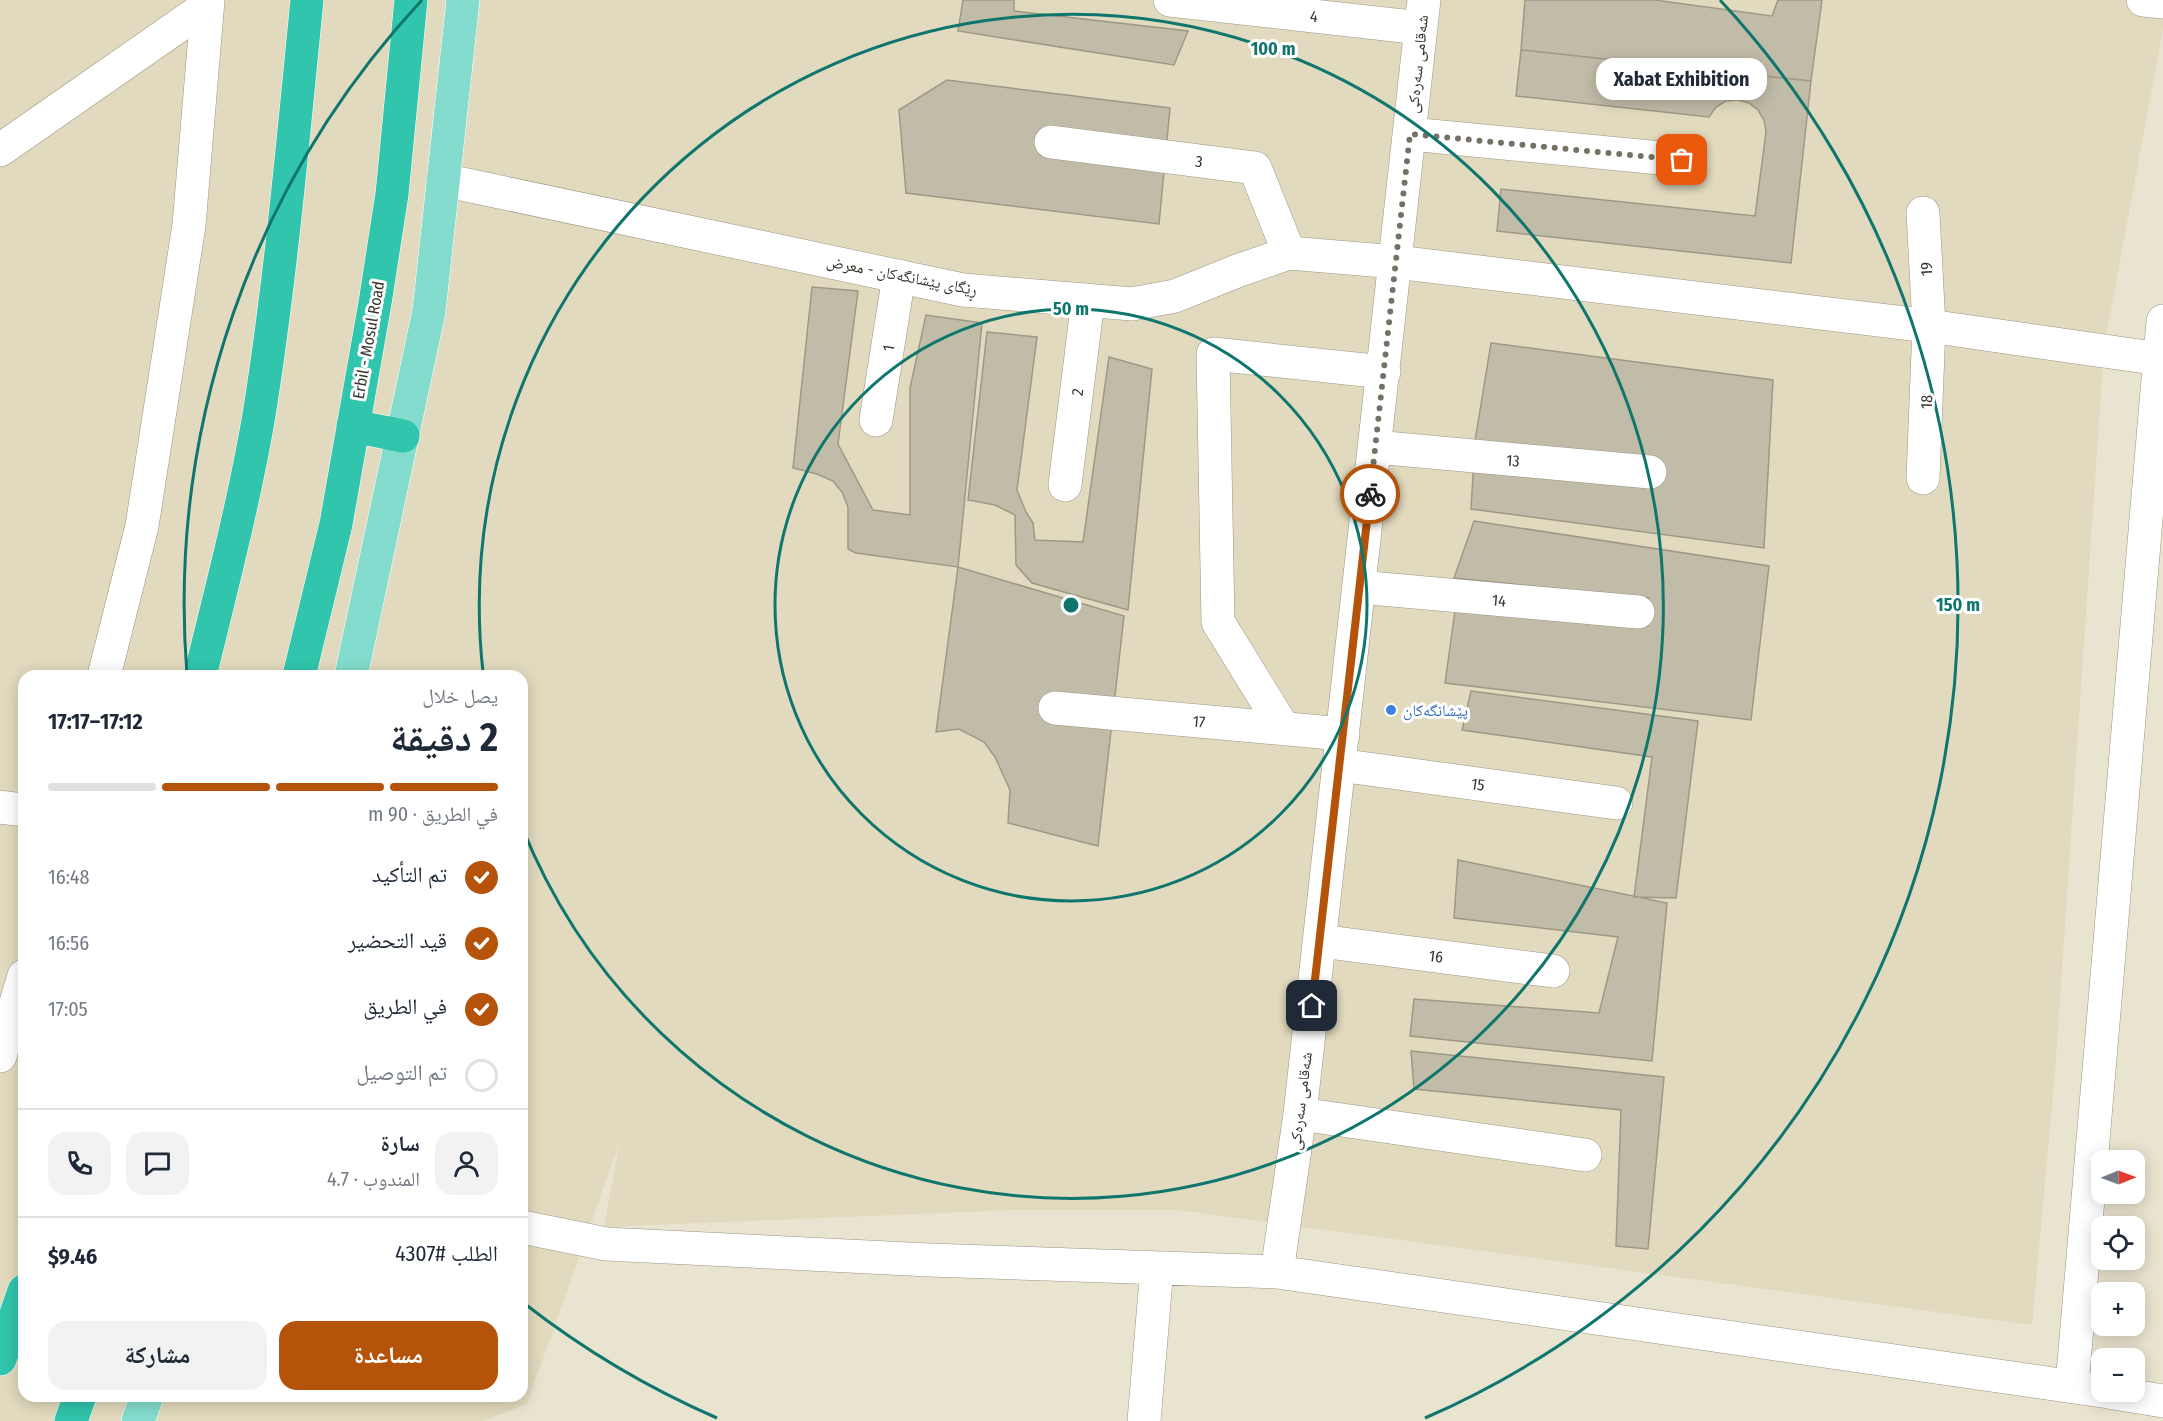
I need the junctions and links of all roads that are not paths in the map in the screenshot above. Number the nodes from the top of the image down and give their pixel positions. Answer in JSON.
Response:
{"nodes":[{"id":1,"x":307,"y":0,"type":"edge"},
{"id":2,"x":411,"y":0,"type":"edge"},
{"id":3,"x":463,"y":0,"type":"edge"},
{"id":4,"x":1170,"y":0,"type":"edge"},
{"id":5,"x":2143,"y":0,"type":"edge"},
{"id":6,"x":2163,"y":2,"type":"edge"},
{"id":7,"x":208,"y":3,"type":"edge"},
{"id":8,"x":1423,"y":14,"type":"edge"},
{"id":9,"x":1410,"y":134,"type":"junction"},
{"id":10,"x":1051,"y":142,"type":"dead end"},
{"id":11,"x":0,"y":150,"type":"edge"},
{"id":12,"x":1682,"y":160,"type":"dead end"},
{"id":13,"x":444,"y":180,"type":"junction"},
{"id":14,"x":1923,"y":213,"type":"dead end"},
{"id":15,"x":1289,"y":253,"type":"junction"},
{"id":16,"x":1396,"y":262,"type":"junction"},
{"id":17,"x":899,"y":276,"type":"junction"},
{"id":18,"x":1088,"y":300,"type":"junction"},
{"id":19,"x":2163,"y":321,"type":"edge"},
{"id":20,"x":1929,"y":326,"type":"junction"},
{"id":21,"x":2160,"y":359,"type":"junction"},
{"id":22,"x":1384,"y":372,"type":"junction"},
{"id":23,"x":876,"y":420,"type":"dead end"},
{"id":24,"x":352,"y":426,"type":"junction"},
{"id":25,"x":403,"y":436,"type":"junction"},
{"id":26,"x":1375,"y":447,"type":"junction"},
{"id":27,"x":1650,"y":472,"type":"dead end"},
{"id":28,"x":1923,"y":478,"type":"dead end"},
{"id":29,"x":1065,"y":485,"type":"dead end"},
{"id":30,"x":1359,"y":587,"type":"junction"},
{"id":31,"x":1638,"y":612,"type":"dead end"},
{"id":32,"x":106,"y":670,"type":"edge"},
{"id":33,"x":201,"y":670,"type":"edge"},
{"id":34,"x":300,"y":670,"type":"edge"},
{"id":35,"x":352,"y":670,"type":"edge"},
{"id":36,"x":1055,"y":708,"type":"dead end"},
{"id":37,"x":1284,"y":729,"type":"junction"},
{"id":38,"x":1341,"y":749,"type":"junction"},
{"id":39,"x":1616,"y":803,"type":"dead end"},
{"id":40,"x":0,"y":807,"type":"edge"},
{"id":41,"x":18,"y":809,"type":"edge"},
{"id":42,"x":1320,"y":941,"type":"junction"},
{"id":43,"x":1553,"y":971,"type":"dead end"},
{"id":44,"x":18,"y":996,"type":"edge"},
{"id":45,"x":0,"y":1056,"type":"edge"},
{"id":46,"x":1300,"y":1114,"type":"junction"},
{"id":47,"x":1585,"y":1155,"type":"dead end"},
{"id":48,"x":528,"y":1228,"type":"edge"},
{"id":49,"x":1157,"y":1268,"type":"junction"},
{"id":50,"x":1277,"y":1272,"type":"junction"},
{"id":51,"x":18,"y":1308,"type":"edge"},
{"id":52,"x":0,"y":1359,"type":"edge"},
{"id":53,"x":2087,"y":1388,"type":"edge"},
{"id":54,"x":2145,"y":1398,"type":"edge"},
{"id":55,"x":2163,"y":1401,"type":"edge"},
{"id":56,"x":78,"y":1402,"type":"edge"},
{"id":57,"x":145,"y":1402,"type":"edge"},
{"id":58,"x":71,"y":1421,"type":"edge"},
{"id":59,"x":138,"y":1421,"type":"edge"},
{"id":60,"x":1144,"y":1421,"type":"edge"}],
"edges":[{"from":1,"to":33,"type":"highway"},
{"from":2,"to":24,"type":"highway","name":"Erbil - Mosul Road"},
{"from":3,"to":13,"type":"main road"},
{"from":4,"to":8,"type":"street","name":"4"},
{"from":5,"to":6,"type":"street"},
{"from":7,"to":11,"type":"street"},
{"from":7,"to":32,"type":"street"},
{"from":8,"to":9,"type":"street","name":"شەقامی سەرەکی"},
{"from":9,"to":12,"type":"street"},
{"from":9,"to":16,"type":"street","name":"شەقامی سەرەکی"},
{"from":10,"to":15,"type":"street","name":"3"},
{"from":13,"to":17,"type":"street","name":"ڕێگای پێشانگەکان - معرض"},
{"from":13,"to":25,"type":"main road"},
{"from":14,"to":20,"type":"street","name":"19"},
{"from":15,"to":16,"type":"street","name":"ڕێگای پێشانگەکان - معرض"},
{"from":15,"to":18,"type":"street","name":"ڕێگای پێشانگەکان - معرض"},
{"from":16,"to":20,"type":"street","name":"ڕێگای پێشانگەکان - معرض"},
{"from":16,"to":22,"type":"street","name":"شەقامی سەرەکی"},
{"from":17,"to":18,"type":"street","name":"ڕێگای پێشانگەکان - معرض"},
{"from":17,"to":23,"type":"street","name":"1"},
{"from":18,"to":29,"type":"street","name":"2"},
{"from":19,"to":21,"type":"street"},
{"from":20,"to":21,"type":"street","name":"ڕێگای پێشانگەکان - معرض"},
{"from":20,"to":28,"type":"street","name":"18"},
{"from":21,"to":53,"type":"street"},
{"from":22,"to":26,"type":"street","name":"شەقامی سەرەکی"},
{"from":22,"to":37,"type":"street"},
{"from":24,"to":25,"type":"highway"},
{"from":24,"to":34,"type":"highway","name":"Erbil - Mosul Road"},
{"from":25,"to":35,"type":"main road"},
{"from":26,"to":27,"type":"street","name":"13"},
{"from":26,"to":30,"type":"street","name":"شەقامی سەرەکی"},
{"from":30,"to":31,"type":"street","name":"14"},
{"from":30,"to":38,"type":"street","name":"شەقامی سەرەکی"},
{"from":36,"to":37,"type":"street","name":"17"},
{"from":37,"to":38,"type":"street","name":"17"},
{"from":38,"to":39,"type":"street","name":"15"},
{"from":38,"to":42,"type":"street","name":"شەقامی سەرەکی"},
{"from":40,"to":41,"type":"street"},
{"from":42,"to":43,"type":"street","name":"16"},
{"from":42,"to":46,"type":"street","name":"شەقامی سەرەکی"},
{"from":44,"to":45,"type":"street"},
{"from":46,"to":47,"type":"street"},
{"from":46,"to":50,"type":"street","name":"شەقامی سەرەکی"},
{"from":48,"to":49,"type":"street"},
{"from":49,"to":50,"type":"street"},
{"from":49,"to":60,"type":"street"},
{"from":50,"to":53,"type":"street"},
{"from":51,"to":52,"type":"highway"},
{"from":54,"to":55,"type":"street"},
{"from":56,"to":58,"type":"highway"},
{"from":57,"to":59,"type":"main road"}]}
